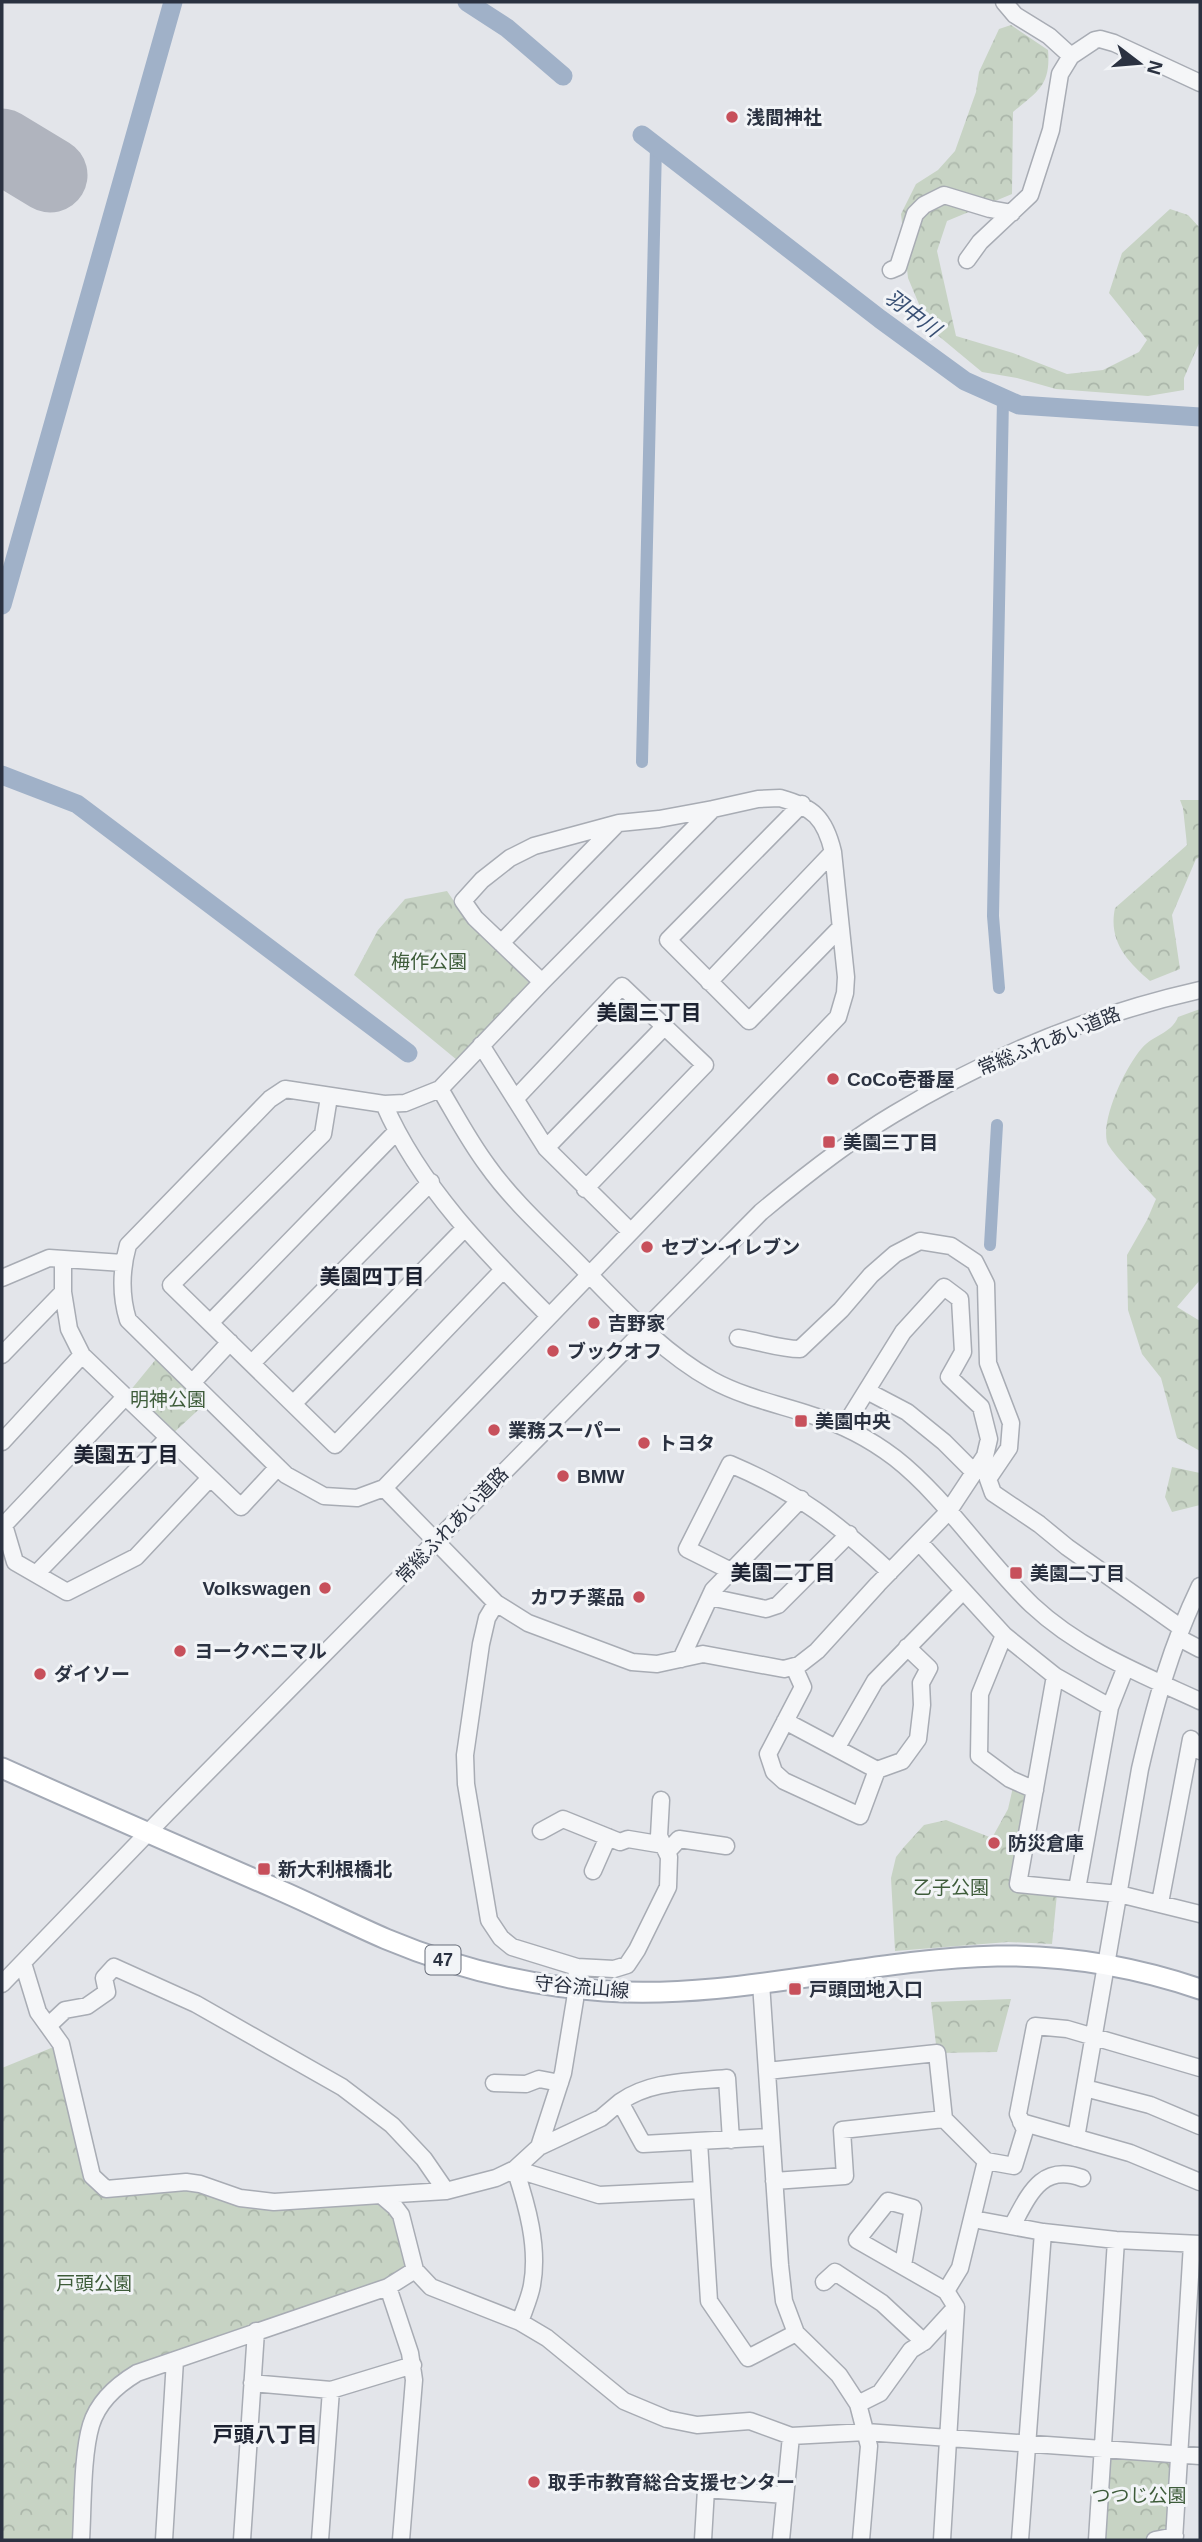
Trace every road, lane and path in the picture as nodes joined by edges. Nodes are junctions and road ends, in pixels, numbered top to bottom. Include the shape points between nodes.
1 (1004, 2) edge
2 (1071, 56) junction
3 (1200, 83) edge
4 (1012, 213) junction
5 (967, 260) dead end
6 (891, 270) dead end
7 (802, 804) junction
8 (713, 809) junction
9 (619, 823) junction
10 (833, 852) junction
11 (840, 928) junction
12 (501, 943) junction
13 (541, 982) junction
14 (709, 982) junction
15 (1200, 990) edge
16 (665, 1026) junction
17 (481, 1045) junction
18 (439, 1089) junction
19 (329, 1097) junction
20 (516, 1098) junction
21 (384, 1104) junction
22 (396, 1132) junction
23 (546, 1148) junction
24 (431, 1182) junction
25 (585, 1189) junction
26 (464, 1229) junction
27 (631, 1231) junction
28 (63, 1261) junction
29 (123, 1263) junction
30 (503, 1270) junction
31 (589, 1275) junction
32 (2, 1278) edge
33 (62, 1292) junction
34 (549, 1317) junction
35 (211, 1323) junction
36 (644, 1329) junction
37 (738, 1338) dead end
38 (230, 1342) junction
39 (2, 1355) edge
40 (82, 1355) junction
41 (252, 1363) junction
42 (192, 1383) junction
43 (867, 1391) junction
44 (125, 1397) junction
45 (293, 1404) junction
46 (844, 1427) junction
47 (168, 1437) junction
48 (2, 1442) edge
49 (278, 1467) junction
50 (974, 1472) junction
51 (211, 1478) junction
52 (383, 1488) junction
53 (801, 1499) junction
54 (948, 1512) junction
55 (849, 1534) junction
56 (435, 1542) junction
57 (919, 1542) junction
58 (731, 1571) junction
59 (890, 1573) junction
60 (36, 1574) junction
61 (1200, 1586) edge
62 (963, 1591) junction
63 (710, 1597) junction
64 (496, 1603) junction
65 (1180, 1633) junction
66 (1004, 1635) junction
67 (907, 1647) junction
68 (1200, 1649) edge
69 (681, 1659) junction
70 (794, 1667) junction
71 (1125, 1669) junction
72 (1055, 1676) junction
73 (1160, 1683) junction
74 (1200, 1701) edge
75 (1110, 1707) junction
76 (785, 1721) junction
77 (837, 1747) junction
78 (1200, 1751) edge
79 (2, 1768) edge
80 (877, 1770) junction
81 (1035, 1790) junction
82 (661, 1800) dead end
83 (541, 1830) dead end
84 (147, 1834) junction
85 (608, 1838) junction
86 (726, 1846) dead end
87 (665, 1849) junction
88 (593, 1871) dead end
89 (1077, 1889) junction
90 (1119, 1894) junction
91 (1160, 1903) junction
92 (1200, 1914) edge
93 (23, 1963) junction
94 (1107, 1965) junction
95 (577, 1968) junction
96 (761, 1983) junction
97 (2, 1984) edge
98 (577, 1989) junction
99 (1200, 1989) edge
100 (48, 2026) junction
101 (1094, 2037) junction
102 (1200, 2068) edge
103 (767, 2071) junction
104 (494, 2083) dead end
105 (560, 2083) junction
106 (1085, 2088) junction
107 (620, 2102) junction
108 (944, 2119) junction
109 (1021, 2122) junction
110 (1200, 2126) edge
111 (771, 2137) junction
112 (1076, 2138) junction
113 (731, 2140) junction
114 (699, 2142) junction
115 (539, 2147) junction
116 (986, 2161) junction
117 (515, 2169) junction
118 (1082, 2178) dead end
119 (774, 2181) junction
120 (1200, 2182) edge
121 (702, 2190) junction
122 (446, 2191) junction
123 (381, 2195) junction
124 (973, 2218) junction
125 (1012, 2226) junction
126 (1043, 2232) junction
127 (1116, 2240) junction
128 (1196, 2244) edge
129 (903, 2265) dead end
130 (415, 2270) junction
131 (824, 2283) dead end
132 (388, 2287) junction
133 (946, 2291) junction
134 (956, 2307) junction
135 (520, 2322) junction
136 (256, 2331) junction
137 (796, 2333) junction
138 (924, 2342) junction
139 (175, 2360) junction
140 (413, 2365) junction
141 (252, 2383) junction
142 (331, 2390) junction
143 (859, 2404) junction
144 (866, 2432) junction
145 (791, 2436) junction
146 (949, 2437) junction
147 (1028, 2444) junction
148 (1103, 2449) junction
149 (1180, 2454) junction
150 (1200, 2456) edge
151 (785, 2495) junction
152 (1175, 2538) edge
153 (81, 2540) edge
154 (164, 2540) edge
155 (242, 2540) edge
156 (320, 2540) edge
157 (401, 2540) edge
158 (703, 2540) edge
159 (781, 2540) edge
160 (861, 2540) edge
161 (942, 2540) edge
162 (1020, 2540) edge
163 (1097, 2540) edge
164 (1155, 2540) edge

1 - 2 street
2 - 3 street via 1100,39
2 - 4 street via 1057,84 1051,131 1038,175 1030,195
4 - 5 street
4 - 6 street via 944,195 915,214 898,267
7 - 8 street via 758,799
7 - 10 street via 829,833
7 - 14 street via 668,940
8 - 9 street
8 - 13 street
9 - 12 street
9 - 12 street via 534,846 482,880 463,901
10 - 11 street
10 - 14 street
11 - 14 street via 749,1021
11 - 27 street via 846,977 838,1017
12 - 13 street
13 - 17 street
15 - 36 street, 常総ふれあい道路 via 1039,1041 893,1114 761,1212
16 - 20 street via 622,986
16 - 23 street
16 - 25 street via 705,1065
17 - 18 street
17 - 20 street
18 - 21 street via 405,1103
18 - 31 street via 487,1165
19 - 21 street
19 - 29 street via 285,1089 270,1099 128,1245
19 - 35 street via 323,1133 171,1285
20 - 23 street
21 - 22 street
22 - 24 street
22 - 35 street
23 - 25 street
24 - 26 street
24 - 41 street
25 - 27 street
26 - 30 street
26 - 45 street
27 - 31 street
28 - 29 street
28 - 32 street via 49,1258
28 - 33 street
29 - 42 street via 128,1320
30 - 34 street
30 - 45 street via 335,1445
31 - 34 street
31 - 36 street
33 - 39 street
33 - 40 street via 69,1329
34 - 52 street
35 - 38 street
36 - 46 street via 688,1365 728,1388
36 - 56 street, 常総ふれあい道路
37 - 65 street via 800,1349 895,1254 920,1241 959,1251 975,1262 986,1284 988,1363 1011,1423 1009,1448 988,1479 993,1493
38 - 41 street
38 - 42 street
40 - 44 street
40 - 48 street
41 - 45 street
42 - 49 street
43 - 46 street
43 - 50 street via 907,1412
43 - 50 street via 903,1332 944,1287 960,1299 963,1352 949,1377 981,1407 989,1438 985,1456
44 - 47 street
44 - 60 street via 4,1525 15,1562
46 - 54 street via 895,1458
47 - 51 street
47 - 60 street
49 - 51 street via 240,1507
49 - 52 street via 324,1496 358,1498
50 - 54 street
51 - 60 street via 136,1557 67,1592
52 - 56 street
53 - 55 street
53 - 58 street
53 - 58 street via 730,1464 687,1549
54 - 57 street
54 - 71 street via 1032,1605
55 - 59 street
55 - 63 street via 778,1605 766,1609
56 - 64 street
56 - 84 street, 常総ふれあい道路
57 - 59 street
57 - 62 street
58 - 63 street
59 - 70 street via 817,1651
61 - 65 street
62 - 66 street
62 - 67 street
63 - 69 street
64 - 69 street via 548,1632 632,1662 657,1664
64 - 95 street via 481,1644 465,1755 489,1920 512,1947
65 - 68 street
65 - 73 street
66 - 72 street
66 - 81 street via 980,1694 979,1756 1010,1779
67 - 77 street via 875,1681
67 - 80 street via 929,1668 921,1683 918,1738 902,1761
69 - 70 street via 704,1654
70 - 76 street via 803,1687
71 - 73 street
71 - 75 street
72 - 75 street
72 - 81 street
73 - 74 street
73 - 90 street
75 - 89 street
76 - 77 street
76 - 80 street via 768,1754 774,1772 784,1781 860,1816
77 - 80 street
78 - 91 street via 1191,1739
79 - 84 main road, 守谷流山線 / 47
81 - 89 street via 1018,1884
82 - 87 street via 659,1836
83 - 85 street via 563,1819
84 - 93 street, 常総ふれあい道路
84 - 98 main road, 守谷流山線 / 47 via 422,1953 516,1980
85 - 87 street
85 - 88 street
86 - 87 street via 678,1839
87 - 95 street via 668,1887 627,1965
89 - 90 street
90 - 91 street
90 - 94 street
91 - 92 street
93 - 97 street, 常総ふれあい道路
93 - 100 street via 38,2012
94 - 96 main road, 守谷流山線 / 47 via 977,1957
94 - 99 main road, 守谷流山線 / 47
94 - 101 street
95 - 98 street
96 - 98 main road, 守谷流山線 / 47 via 670,1992
96 - 103 street
98 - 105 street
100 - 122 street via 65,2010 87,2006 107,1992 104,1978 114,1967 196,2004 342,2087 392,2125
100 - 123 street via 61,2044 92,2176 106,2189 186,2182 240,2198 274,2202
101 - 102 street
101 - 106 street
101 - 109 street via 1035,2026 1017,2114
103 - 108 street via 937,2053
103 - 111 street
104 - 105 street via 526,2084 539,2079
105 - 115 street
106 - 110 street via 1150,2105
106 - 112 street
107 - 113 street via 636,2091 662,2084 727,2078
107 - 114 street via 643,2144
107 - 115 street via 601,2118
108 - 116 street
108 - 119 street via 842,2130 845,2176
109 - 112 street
109 - 116 street via 1025,2130 1014,2166
111 - 113 street
111 - 119 street
112 - 120 street via 1130,2153
113 - 114 street
114 - 121 street
115 - 117 street
116 - 124 street
117 - 121 street via 599,2195
117 - 122 street
117 - 135 street via 526,2200 533,2256 533,2284
118 - 125 street via 1068,2173 1048,2176 1031,2191
119 - 137 street via 784,2301
121 - 137 street via 709,2301 748,2358
122 - 123 street
123 - 130 street via 401,2215
124 - 125 street
124 - 133 street via 960,2268
125 - 126 street
126 - 127 street
126 - 147 street
127 - 128 street
127 - 148 street
128 - 149 street
129 - 133 street
130 - 132 street
130 - 135 street via 431,2287
131 - 138 street via 835,2272 882,2303
132 - 136 street
132 - 140 street
133 - 134 street
134 - 138 street
134 - 146 street
135 - 145 street via 547,2338 624,2401 667,2419 697,2425 750,2421
136 - 139 street
136 - 141 street
137 - 143 street via 839,2375
138 - 143 street via 911,2350 880,2393
139 - 153 street via 122,2382 99,2408 87,2448
139 - 154 street
140 - 142 street
140 - 157 street
141 - 142 street
141 - 155 street
142 - 156 street
143 - 144 street
144 - 145 street
144 - 146 street
144 - 160 street via 869,2446
145 - 151 street
146 - 147 street
146 - 161 street
147 - 148 street
147 - 162 street
148 - 149 street
148 - 163 street
149 - 150 street
149 - 152 street
151 - 158 street via 706,2489
151 - 159 street
152 - 164 street

